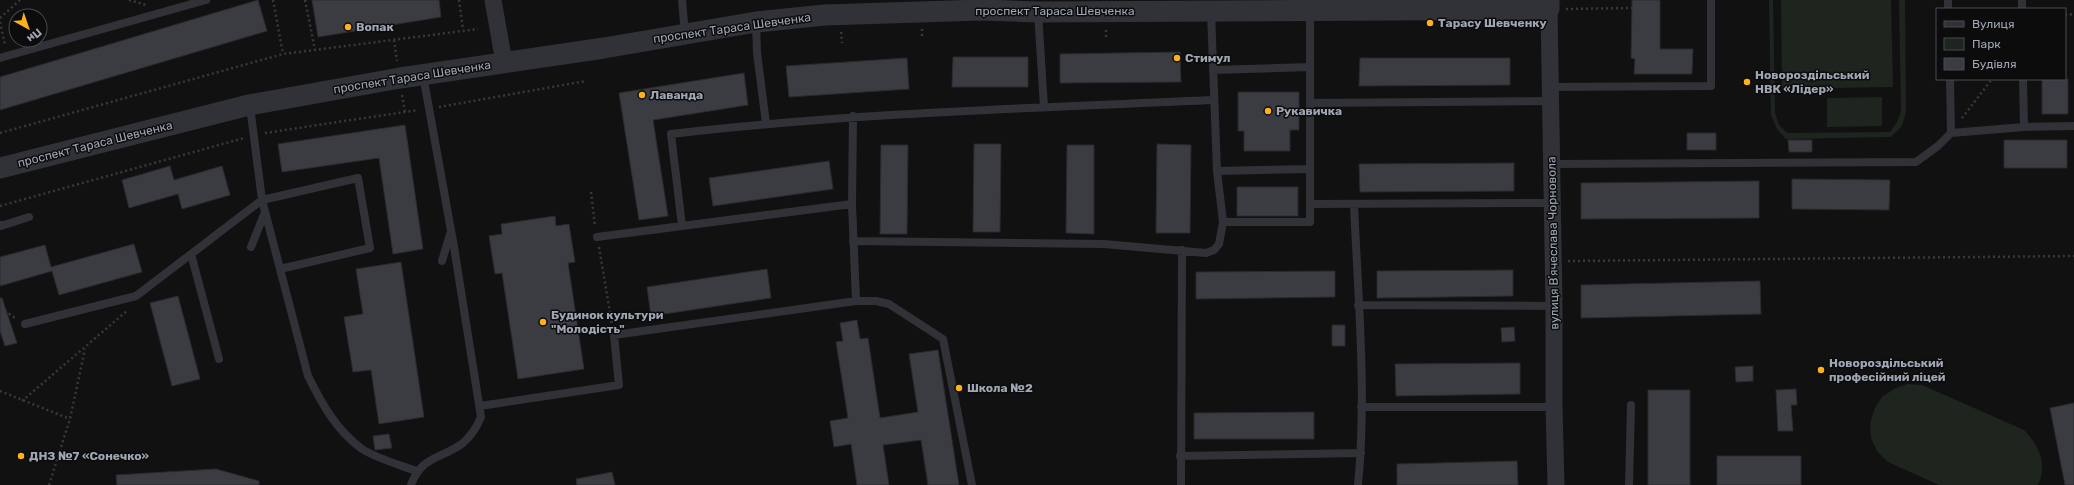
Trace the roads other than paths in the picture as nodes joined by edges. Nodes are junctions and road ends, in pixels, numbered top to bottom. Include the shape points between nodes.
1 (206, 0) edge
2 (493, 0) edge
3 (682, 0) edge
4 (1711, 0) edge
5 (982, 5) edge
6 (1552, 6) edge
7 (1310, 10) junction
8 (1211, 11) junction
9 (1038, 12) junction
10 (756, 22) junction
11 (686, 35) junction
12 (3, 57) edge
13 (504, 62) junction
14 (1310, 68) junction
15 (1213, 70) junction
16 (423, 75) junction
17 (1950, 80) edge
18 (2023, 80) edge
19 (1550, 94) junction
20 (1214, 100) junction
21 (1310, 103) junction
22 (249, 105) junction
23 (1044, 107) junction
24 (853, 116) junction
25 (766, 123) junction
26 (2074, 126) edge
27 (2024, 127) junction
28 (1951, 133) junction
29 (1552, 164) junction
30 (0, 168) edge
31 (1310, 169) junction
32 (1217, 171) junction
33 (262, 200) junction
34 (852, 204) junction
35 (1310, 204) junction
36 (1552, 204) junction
37 (1354, 205) junction
38 (265, 212) junction
39 (29, 217) dead end
40 (1223, 222) junction
41 (0, 225) edge
42 (682, 226) junction
43 (451, 230) junction
44 (597, 237) road end
45 (853, 241) junction
46 (251, 247) dead end
47 (1182, 250) junction
48 (191, 254) junction
49 (442, 261) dead end
50 (280, 269) junction
51 (856, 300) junction
52 (1358, 305) junction
53 (1554, 306) junction
54 (25, 324) road end
55 (219, 359) dead end
56 (1631, 405) dead end
57 (480, 406) junction
58 (1361, 407) junction
59 (1554, 407) junction
60 (1361, 453) junction
61 (1180, 456) junction
62 (416, 471) junction
63 (411, 485) edge
64 (972, 485) edge
65 (1181, 485) edge
66 (1358, 485) edge
67 (1556, 485) edge
68 (1629, 485) edge

1 - 12 lane
2 - 13 street
3 - 11 lane
4 - 19 lane via 1711,86
5 - 9 street, проспект Тараса Шевченка
5 - 10 street, проспект Тараса Шевченка
6 - 7 street, проспект Тараса Шевченка
6 - 19 street, вулиця Вʼячеслава Чорновола
7 - 8 street, проспект Тараса Шевченка
7 - 14 lane
8 - 9 street, проспект Тараса Шевченка
8 - 15 lane
9 - 23 lane
10 - 11 street, проспект Тараса Шевченка
10 - 25 lane via 757,53
11 - 13 street, проспект Тараса Шевченка
13 - 16 street, проспект Тараса Шевченка
14 - 15 lane
14 - 21 lane
15 - 20 lane
16 - 22 street, проспект Тараса Шевченка
16 - 43 lane
17 - 28 lane
18 - 27 lane
19 - 21 lane
19 - 29 street, вулиця Вʼячеслава Чорновола
20 - 23 lane
20 - 32 lane
21 - 31 lane
22 - 30 street, проспект Тараса Шевченка
22 - 33 lane
23 - 24 lane
24 - 25 lane
24 - 34 lane
25 - 42 lane via 671,134
26 - 27 lane
27 - 28 lane
28 - 29 lane via 1916,162
29 - 36 street, вулиця Вʼячеслава Чорновола
31 - 32 lane
31 - 35 lane
32 - 40 lane
33 - 38 lane
33 - 48 lane
33 - 50 lane via 358,178 370,248
34 - 42 lane
34 - 45 lane
35 - 37 lane
35 - 40 lane via 1310,222
36 - 37 lane
36 - 53 street, вулиця Вʼячеслава Чорновола
37 - 52 lane
38 - 46 lane
38 - 50 lane
39 - 41 lane
40 - 47 lane via 1219,244 1214,250 1206,253
42 - 44 lane
43 - 49 lane
43 - 57 lane
45 - 47 lane via 1104,244
45 - 51 lane
47 - 61 lane
48 - 54 lane via 136,296
48 - 55 lane
50 - 62 lane via 308,376 337,427 363,449
51 - 57 lane via 614,335 619,385
51 - 64 lane via 876,300 889,304 943,338
52 - 53 lane
52 - 58 lane
53 - 59 street, вулиця Вʼячеслава Чорновола
56 - 68 lane
57 - 62 lane via 481,418 476,428 462,443
58 - 59 lane
58 - 60 lane
59 - 67 street, вулиця Вʼячеслава Чорновола
60 - 61 lane
60 - 66 lane
61 - 65 lane
62 - 63 lane

